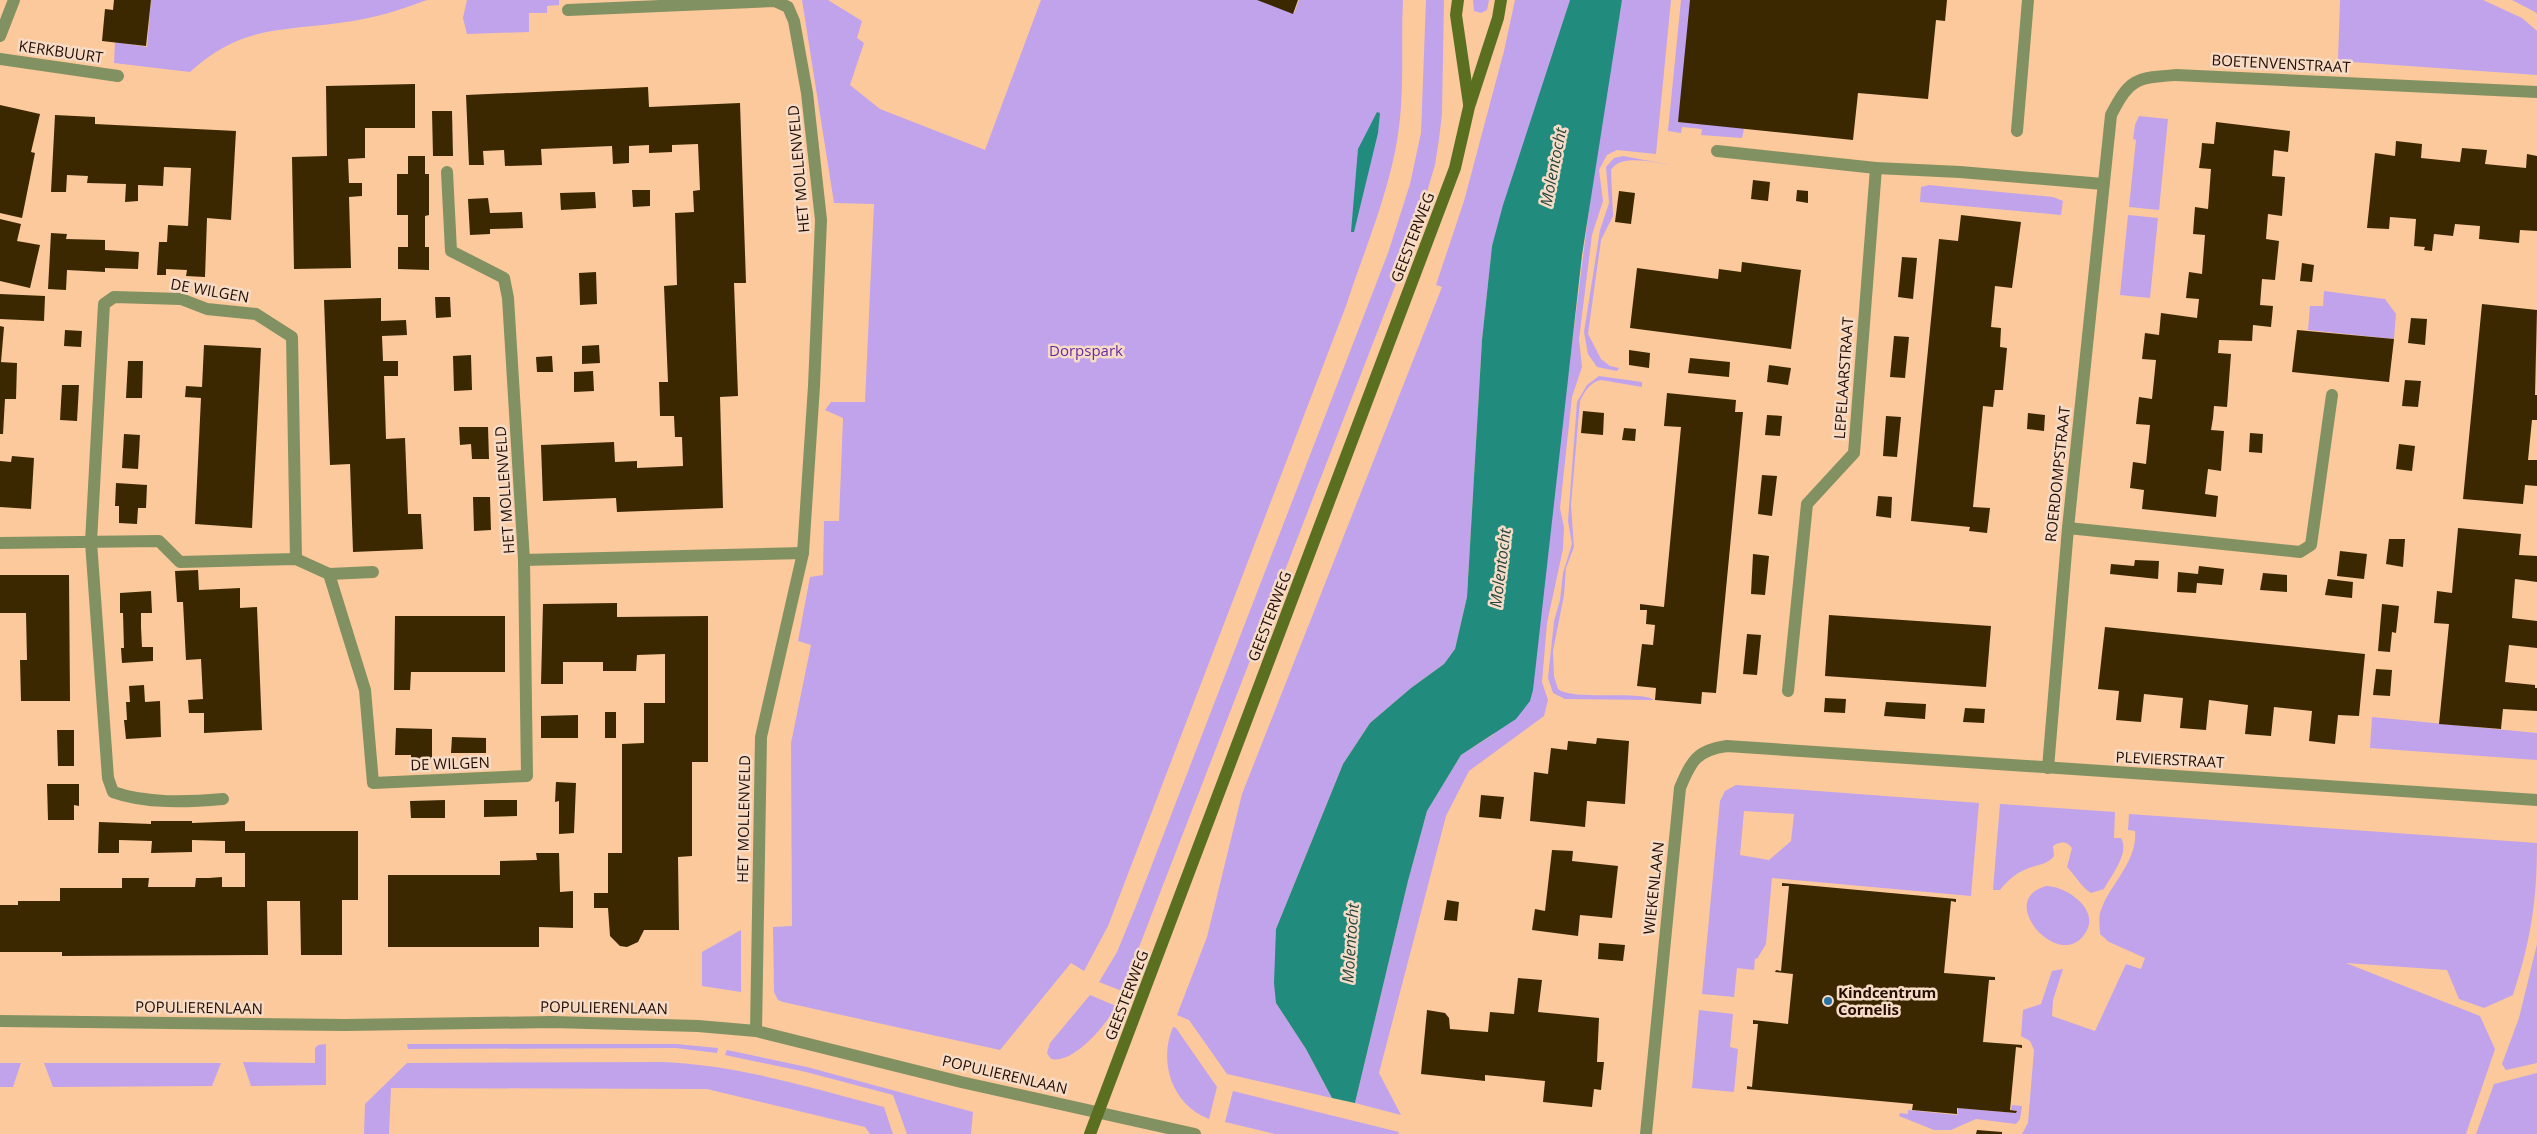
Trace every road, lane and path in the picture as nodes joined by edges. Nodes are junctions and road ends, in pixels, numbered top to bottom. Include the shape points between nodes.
1 (14, 0) edge
2 (1458, 0) edge
3 (1501, 0) edge
4 (2028, 0) edge
5 (568, 10) dead end
6 (0, 36) edge
7 (0, 59) edge
8 (118, 76) dead end
9 (2537, 92) edge
10 (1469, 107) junction
11 (2017, 131) dead end
12 (1717, 150) dead end
13 (1876, 168) junction
14 (447, 172) dead end
15 (2104, 184) junction
16 (2332, 395) dead end
17 (2068, 528) junction
18 (91, 542) junction
19 (0, 543) edge
20 (803, 552) junction
21 (296, 560) junction
22 (524, 560) junction
23 (373, 572) dead end
24 (329, 574) junction
25 (1788, 691) dead end
26 (1802, 751) joint
27 (2048, 768) junction
28 (223, 799) dead end
29 (2537, 800) edge
30 (0, 1021) edge
31 (756, 1031) junction
32 (1099, 1112) junction
33 (1090, 1134) edge
34 (1195, 1134) edge
35 (1646, 1134) edge

1 - 6 street, KERKBUURT
2 - 10 main road, GEESTERWEG via 1456,15
3 - 10 main road, GEESTERWEG
4 - 11 street
5 - 20 street, HET MOLLENVELD via 775,1 788,6 794,21 813,139 821,220
7 - 8 street, KERKBUURT
9 - 15 street, BOETENVENSTRAAT via 2176,75 2148,77 2133,82 2111,115
10 - 32 main road, GEESTERWEG via 1455,168
12 - 13 street
13 - 15 street
13 - 25 street, LEPELAARSTRAAT via 1854,453 1807,504
14 - 22 street, HET MOLLENVELD via 451,250 504,278 508,298
15 - 17 street, ROERDOMPSTRAAT
16 - 17 street via 2311,545 2300,552
17 - 27 street, ROERDOMPSTRAAT
18 - 19 street
18 - 21 street via 159,541 180,562
18 - 21 street, DE WILGEN via 104,304 114,297 181,299 206,309 256,314 292,337
18 - 28 street, DE WILGEN via 108,778 113,792 127,797 189,802
20 - 22 street, HET MOLLENVELD
20 - 31 street, HET MOLLENVELD via 761,738
21 - 24 street
22 - 24 street, DE WILGEN via 527,776 373,783 365,690
23 - 24 street
26 - 27 street, PLEVIERSTRAAT
26 - 35 street, WIEKENLAAN via 1727,746 1710,748 1698,755 1687,770 1680,788
27 - 29 street, PLEVIERSTRAAT
30 - 31 street, POPULIERENLAAN via 345,1025 552,1022
31 - 32 street, POPULIERENLAAN via 978,1086
32 - 33 main road, GEESTERWEG
32 - 34 street, POPULIERENLAAN

